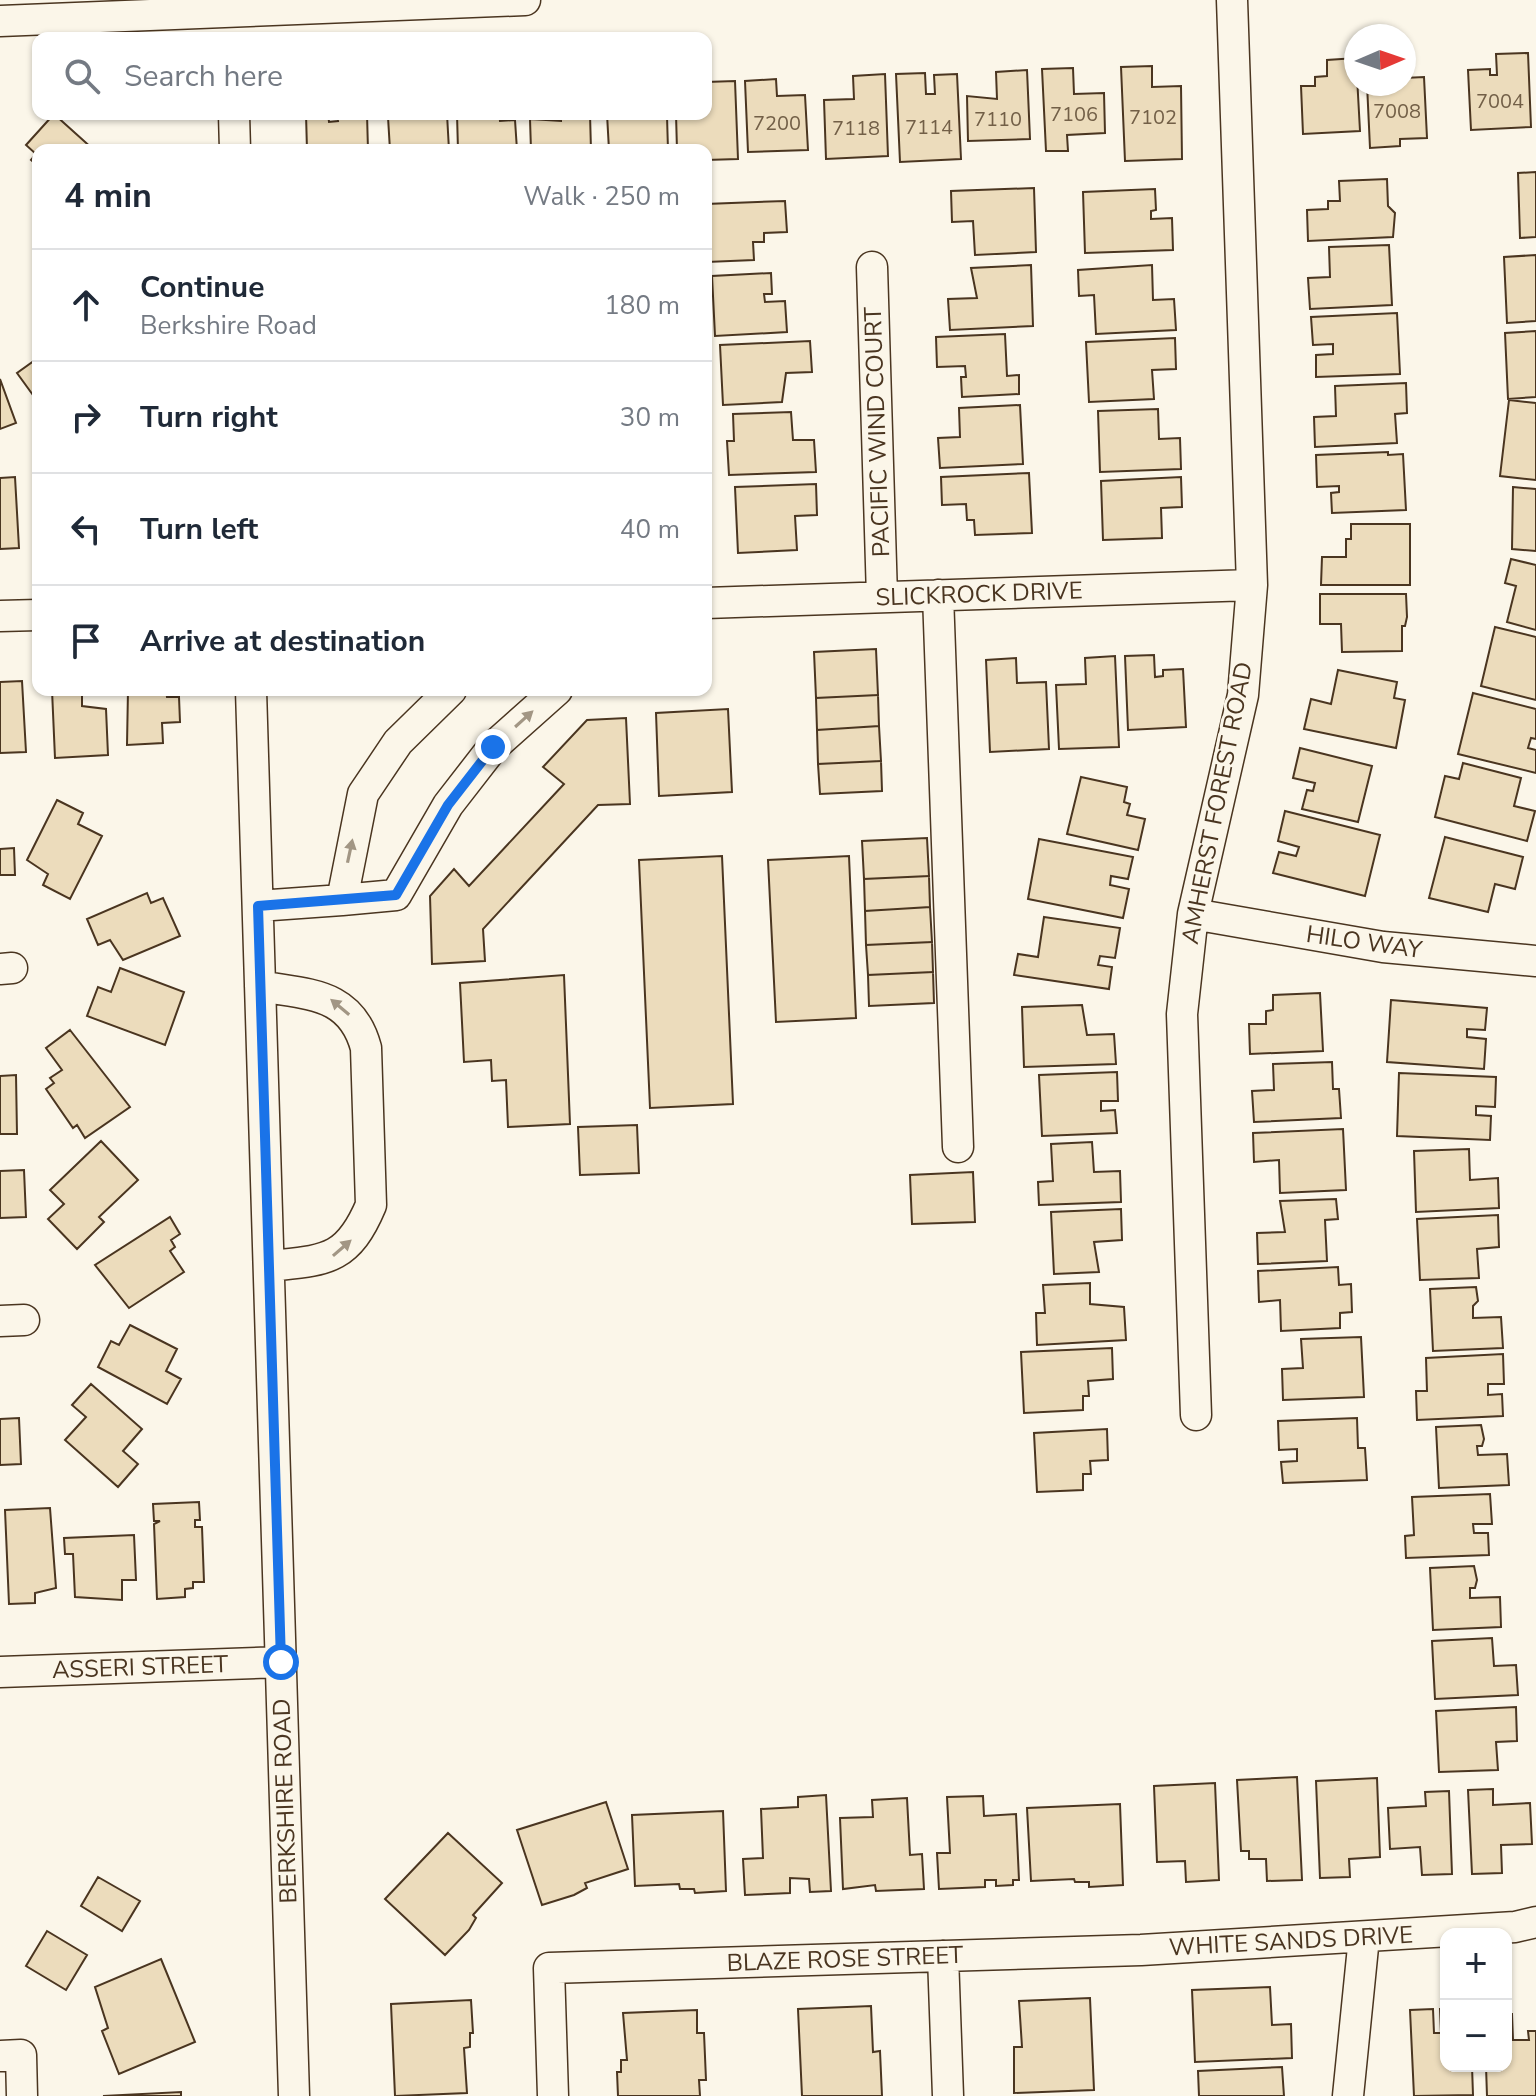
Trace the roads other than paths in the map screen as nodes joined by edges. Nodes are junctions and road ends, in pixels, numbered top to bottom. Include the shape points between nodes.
1 (525, 0) edge
2 (1232, 0) edge
3 (231, 17) edge
4 (0, 21) edge
5 (234, 120) edge
6 (235, 144) edge
7 (872, 267) dead end
8 (1252, 585) junction
9 (938, 595) junction
10 (882, 597) junction
11 (712, 603) edge
12 (32, 615) edge
13 (0, 616) edge
14 (251, 696) edge
15 (445, 696) edge
16 (550, 696) edge
17 (342, 900) junction
18 (258, 906) junction
19 (1193, 914) junction
20 (1536, 961) edge
21 (260, 986) junction
22 (958, 1147) dead end
23 (269, 1266) junction
24 (1196, 1415) dead end
25 (281, 1662) junction
26 (0, 1672) edge
27 (1536, 1922) edge
28 (1364, 1937) junction
29 (1141, 1950) joint
30 (943, 1956) junction
31 (10, 2056) edge
32 (22, 2096) edge
33 (294, 2096) edge
34 (553, 2096) edge
35 (948, 2096) edge
36 (1348, 2096) edge

1 - 3 street
2 - 8 street, AMHERST FOREST ROAD
3 - 4 street
5 - 6 street
7 - 10 street, PACIFIC WIND COURT
8 - 9 street, SLICKROCK DRIVE
8 - 19 street, AMHERST FOREST ROAD via 1243,695
9 - 10 street, SLICKROCK DRIVE
9 - 22 street
10 - 11 street, SLICKROCK DRIVE
12 - 13 street
14 - 18 street, BERKSHIRE ROAD
17 -> 15 street via 363,794 398,742
17 -> 16 street via 396,895 448,805 493,747
17 - 18 street
18 - 21 street, BERKSHIRE ROAD
19 - 20 street, HILO WAY via 1383,947
19 - 24 street, AMHERST FOREST ROAD via 1182,1014
21 - 23 street, BERKSHIRE ROAD
23 -> 21 street via 325,1260 339,1254 362,1227 371,1205 367,1063 358,1025 333,999
23 - 25 street, BERKSHIRE ROAD
25 - 26 street, ASSERI STREET
25 - 33 street, BERKSHIRE ROAD
27 - 28 street, WHITE SANDS DRIVE
28 - 29 street, WHITE SANDS DRIVE
28 - 36 street
29 - 30 street, BLAZE ROSE STREET
30 - 34 street, BLAZE ROSE STREET via 549,1968
30 - 35 street
31 - 32 street

